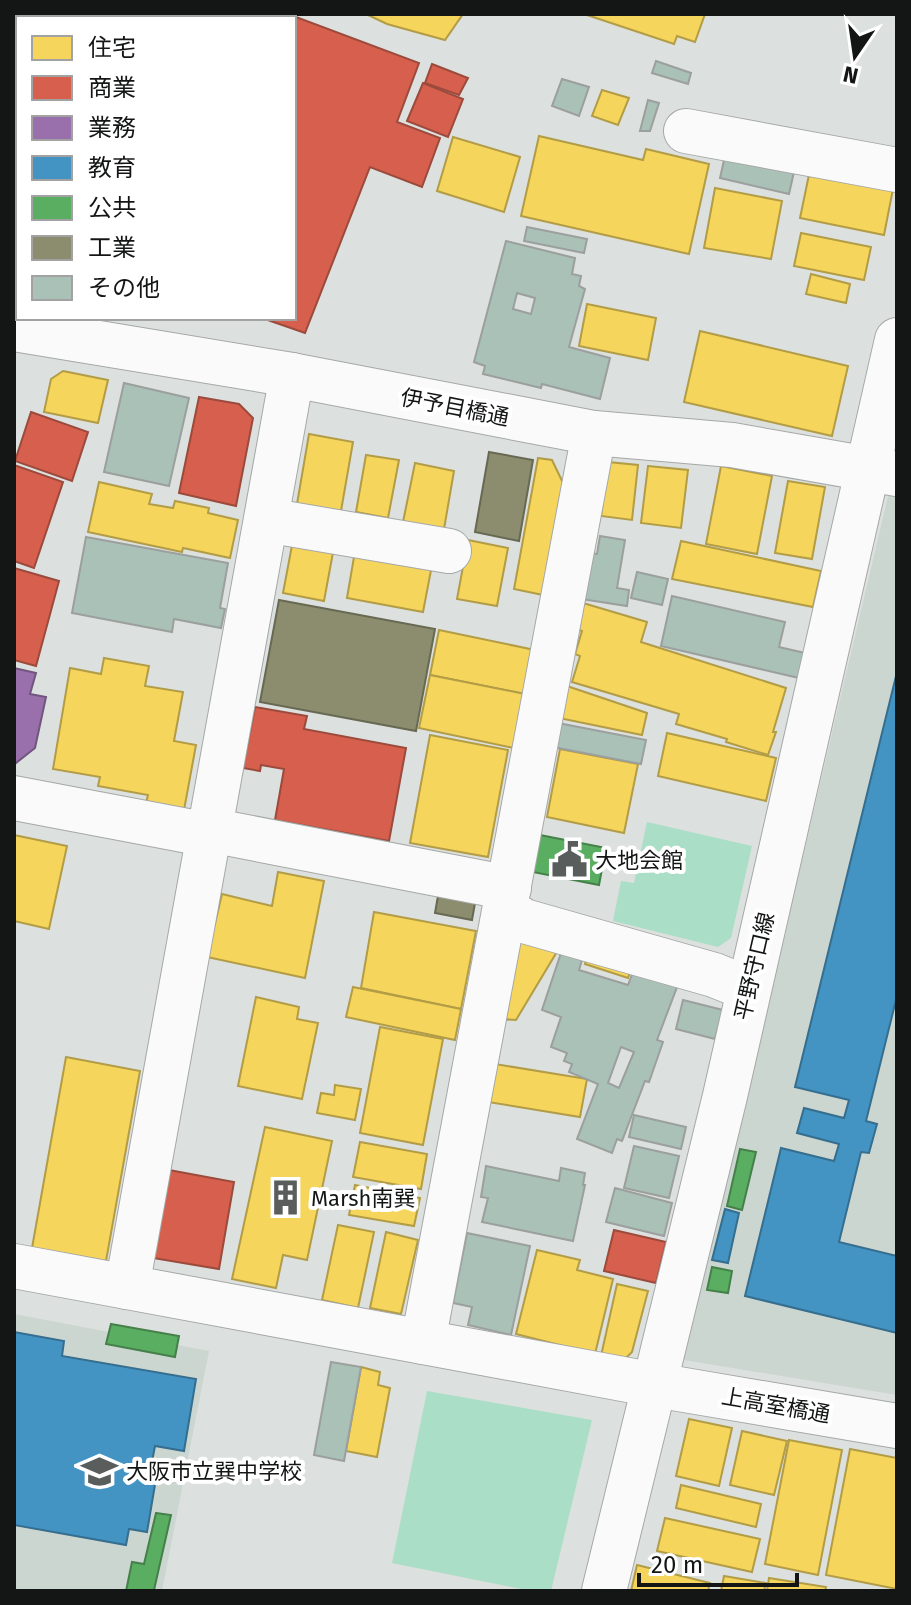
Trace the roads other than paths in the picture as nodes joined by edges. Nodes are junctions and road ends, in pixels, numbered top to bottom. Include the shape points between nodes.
1 (686, 131) dead end
2 (897, 170) edge
3 (14, 329) edge
4 (897, 340) edge
5 (292, 375) junction
6 (594, 433) junction
7 (883, 471) edge
8 (266, 520) junction
9 (449, 551) dead end
10 (14, 798) edge
11 (209, 832) junction
12 (507, 898) junction
13 (749, 989) junction
14 (14, 1266) edge
15 (127, 1287) junction
16 (423, 1342) junction
17 (655, 1385) junction
18 (897, 1426) edge
19 (604, 1591) edge

1 - 2 main road
3 - 5 main road, 伊予目橋通
4 - 7 main road, 平野守口線
5 - 6 main road, 伊予目橋通
5 - 8 main road
6 - 7 main road, 伊予目橋通 via 732,445
6 - 12 main road
7 - 13 main road, 平野守口線
8 - 9 main road
8 - 11 main road
10 - 11 main road
11 - 12 main road
11 - 15 main road
12 - 13 main road via 524,921
12 - 16 main road
13 - 17 main road, 平野守口線
14 - 15 main road, 上高室橋通
15 - 16 main road, 上高室橋通
16 - 17 main road, 上高室橋通
17 - 18 main road, 上高室橋通
17 - 19 main road, 平野守口線

